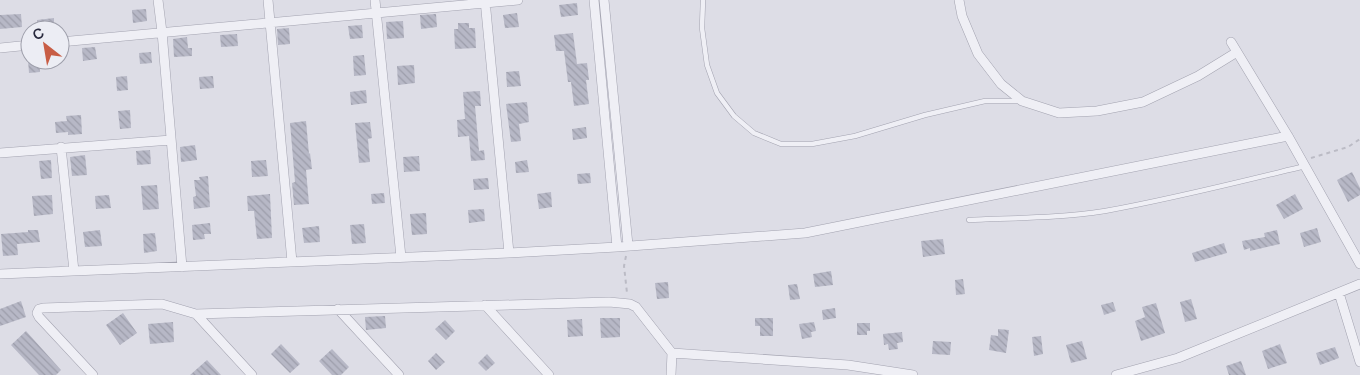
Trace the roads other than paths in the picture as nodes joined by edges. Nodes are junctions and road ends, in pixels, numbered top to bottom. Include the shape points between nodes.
1 (158, 0) edge
2 (268, 0) edge
3 (375, 0) edge
4 (518, 0) edge
5 (594, 0) edge
6 (604, 0) edge
7 (703, 0) edge
8 (959, 0) edge
9 (485, 2) edge
10 (376, 14) junction
11 (270, 23) junction
12 (162, 32) junction
13 (70, 41) edge
14 (1231, 42) dead end
15 (20, 46) edge
16 (0, 48) edge
17 (1238, 52) junction
18 (1022, 101) junction
19 (1288, 136) junction
20 (171, 140) junction
21 (61, 147) junction
22 (0, 153) edge
23 (1303, 163) junction
24 (969, 220) dead end
25 (628, 245) junction
26 (616, 247) junction
27 (509, 253) junction
28 (401, 257) junction
29 (292, 262) junction
30 (1360, 264) edge
31 (182, 267) junction
32 (74, 270) junction
33 (0, 274) edge
34 (1360, 284) edge
35 (1338, 293) junction
36 (485, 305) junction
37 (338, 309) junction
38 (196, 314) junction
39 (672, 353) junction
40 (1360, 362) edge
41 (93, 375) edge
42 (252, 375) edge
43 (399, 375) edge
44 (549, 375) edge
45 (671, 375) edge
46 (913, 375) edge
47 (1116, 375) edge

1 - 12 street
2 - 11 street
3 - 10 street
4 - 9 street
5 - 26 street
6 - 25 street
7 - 18 lane via 702,28 707,65 717,93 734,116 754,133 781,144 812,144 855,136 986,101
8 - 18 street via 978,54 1001,84
9 - 10 street
9 - 27 street
10 - 11 street
10 - 28 street
11 - 12 street
11 - 29 street
12 - 13 street
12 - 20 street
14 - 17 street
15 - 16 street
17 - 18 street via 1198,76 1143,102 1097,111 1059,113
17 - 19 street
19 - 23 street
19 - 25 street via 805,233
20 - 21 street
20 - 31 street
21 - 22 street
21 - 32 street
23 - 24 lane via 1191,193 1105,210 1066,216
23 - 30 street
25 - 26 street
26 - 27 street
27 - 28 street
28 - 29 street
29 - 31 street
31 - 32 street
32 - 33 street
34 - 35 street
35 - 40 street
35 - 47 street via 1178,358
36 - 37 street
36 - 39 street via 630,304
36 - 44 street
37 - 38 street
37 - 43 street
38 - 41 street via 162,304 39,309 39,317
38 - 42 street
39 - 45 street
39 - 46 street via 848,365

